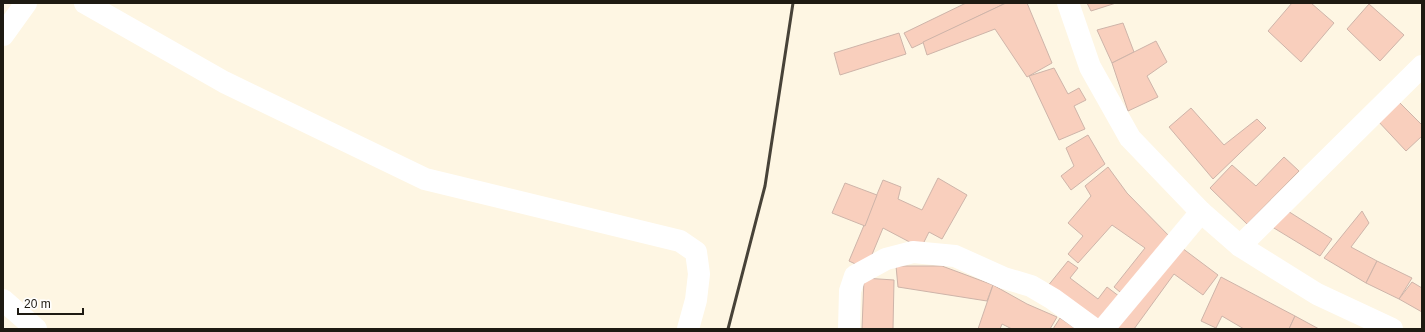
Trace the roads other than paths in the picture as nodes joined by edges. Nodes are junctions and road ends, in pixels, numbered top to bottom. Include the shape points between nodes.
1 (26, 3) edge
2 (85, 3) edge
3 (1068, 3) edge
4 (3, 35) edge
5 (1422, 66) edge
6 (1202, 212) junction
7 (1240, 246) junction
8 (3, 300) edge
9 (36, 329) edge
10 (688, 329) edge
11 (849, 329) edge
12 (1094, 329) edge
13 (1102, 329) edge
14 (1392, 329) edge

1 - 4 street
2 - 10 street via 224,82 425,179 680,241 696,252 699,274 696,300
3 - 6 street via 1090,67 1130,138
5 - 7 street
6 - 7 street
6 - 13 street
7 - 14 street via 1317,294
8 - 9 street
11 - 12 street via 850,291 855,276 886,259 913,252 956,256 1004,278 1031,286

